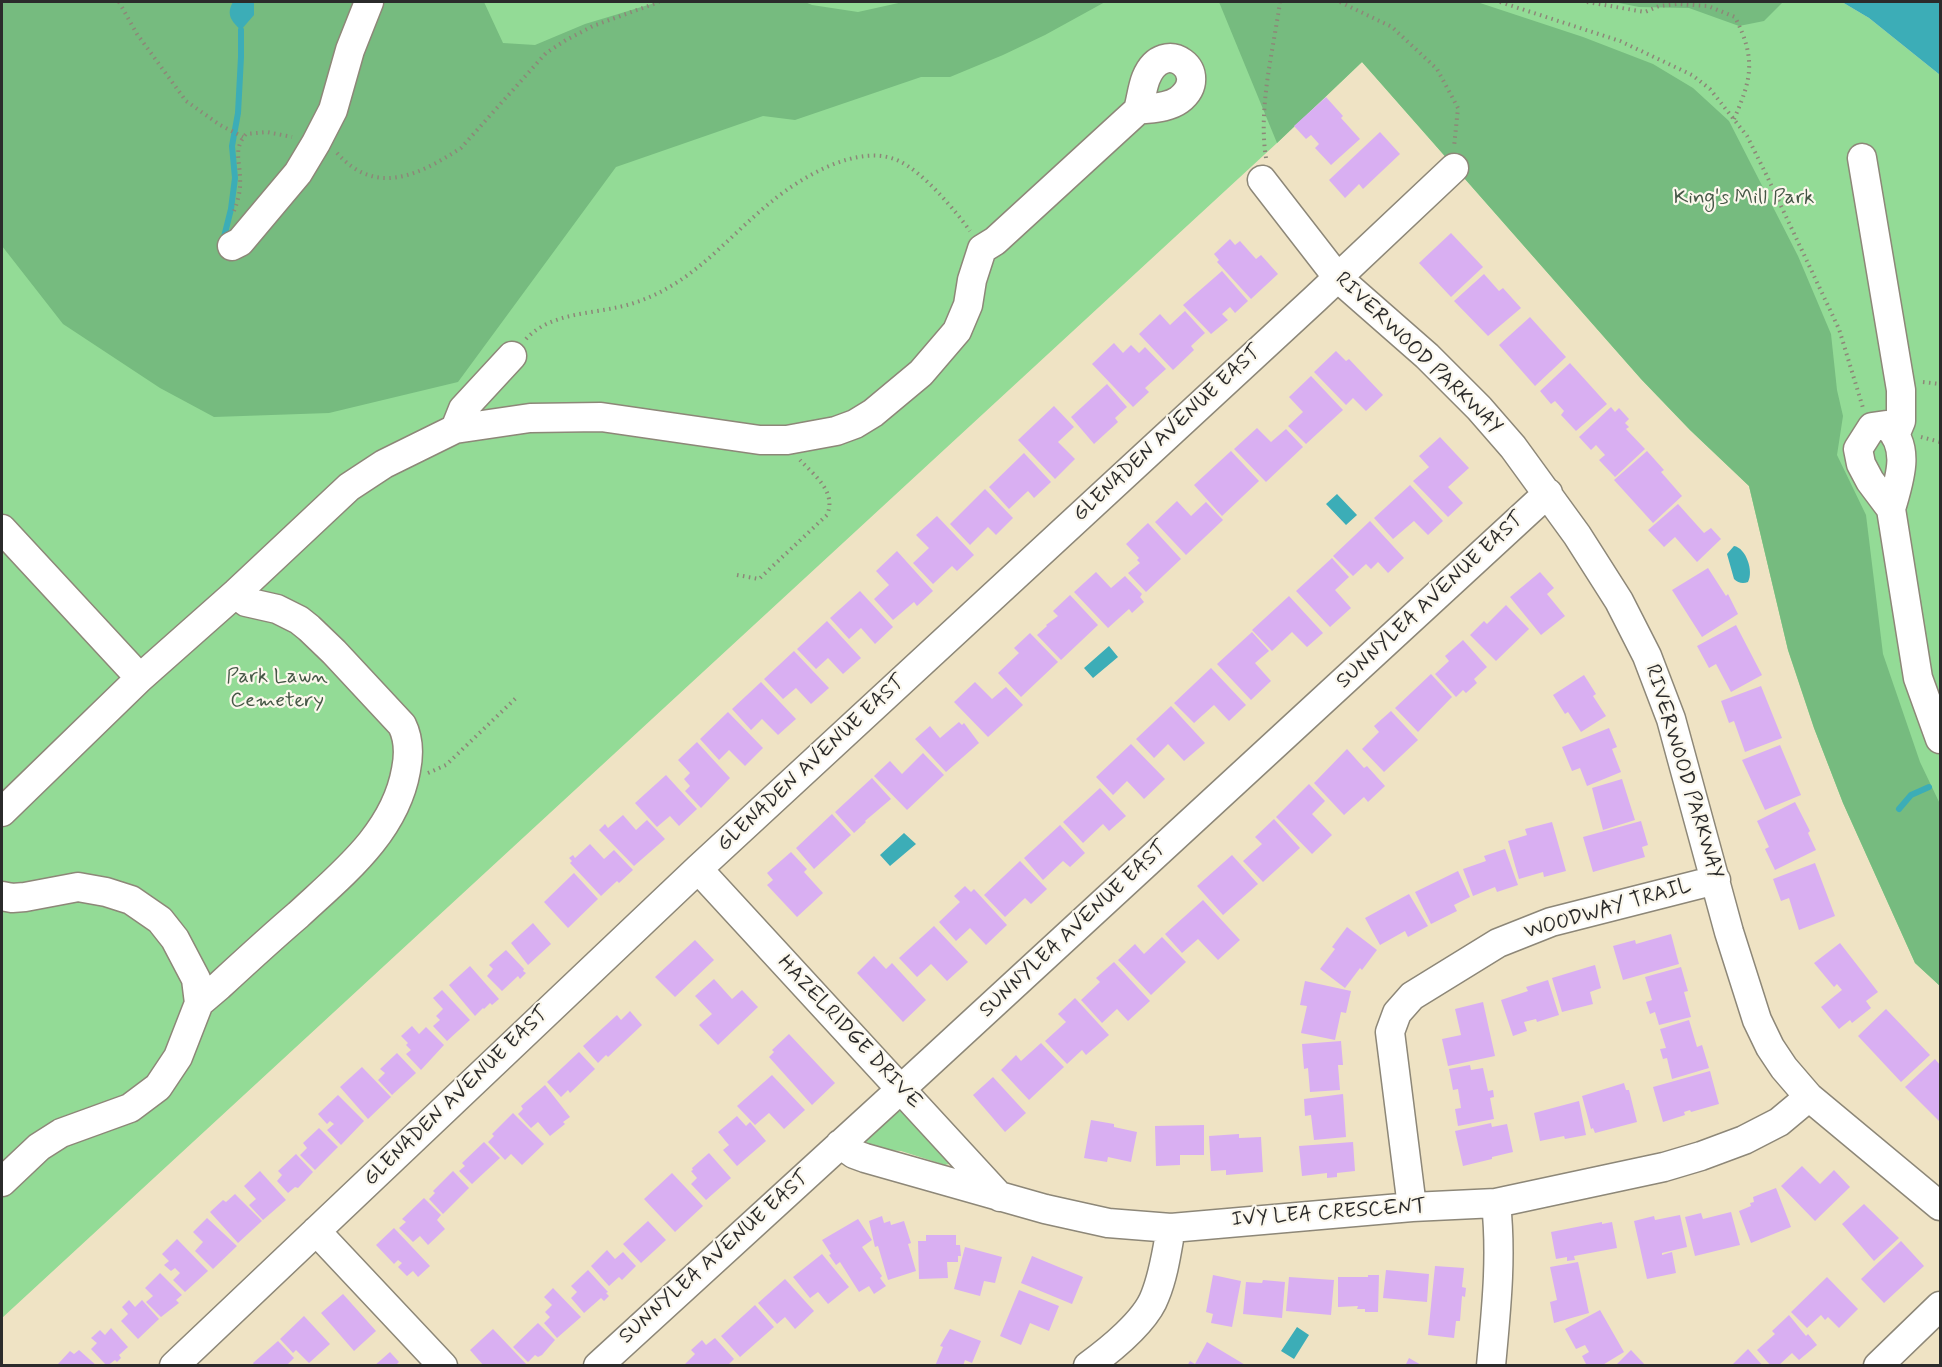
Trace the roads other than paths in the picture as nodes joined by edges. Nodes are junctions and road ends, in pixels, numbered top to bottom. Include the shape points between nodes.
1 (369, 2) edge
2 (1138, 110) dead end
3 (1862, 158) dead end
4 (1454, 168) road end
5 (1262, 180) road end
6 (232, 246) dead end
7 (1338, 278) junction
8 (512, 356) road end
9 (455, 429) junction
10 (1884, 430) junction
11 (1548, 494) junction
12 (1891, 508) junction
13 (2, 529) edge
14 (236, 593) junction
15 (140, 678) junction
16 (1941, 739) edge
17 (2, 812) edge
18 (698, 869) junction
19 (1716, 880) junction
20 (2, 896) edge
21 (198, 1003) junction
22 (901, 1089) junction
23 (1809, 1097) junction
24 (840, 1144) junction
25 (2, 1182) edge
26 (1000, 1197) junction
27 (1496, 1203) junction
28 (1941, 1206) edge
29 (1412, 1207) junction
30 (1171, 1228) junction
31 (316, 1232) junction
32 (1941, 1306) edge
33 (174, 1365) edge
34 (443, 1365) edge
35 (598, 1365) edge
36 (1088, 1365) edge
37 (1491, 1365) edge
38 (1878, 1365) edge

1 - 6 street via 333,110 316,143 298,172 240,242
2 - 9 street via 982,249 957,331 921,373 855,424 787,440 760,440 601,417 530,418
3 - 10 street via 1901,390 1901,421
4 - 7 street, GLENADEN AVENUE EAST
5 - 7 street, RIVERWOOD PARKWAY
7 - 11 street, RIVERWOOD PARKWAY via 1479,408
7 - 18 street, GLENADEN AVENUE EAST
8 - 9 street via 463,409
9 - 14 street via 384,464 349,487
10 - 12 street via 1901,450 1901,474
10 - 12 street via 1858,449 1870,481
11 - 19 street, RIVERWOOD PARKWAY via 1619,601 1647,656 1671,719
11 - 22 street, SUNNYLEA AVENUE EAST
12 - 16 street via 1918,678
13 - 15 street
14 - 15 street
14 - 21 street via 246,602 277,609 300,620 402,725 408,746 405,777 392,813 357,860
15 - 17 street
18 - 22 street, HAZELRIDGE DRIVE
18 - 31 street, GLENADEN AVENUE EAST
19 - 23 street, RIVERWOOD PARKWAY via 1757,1020 1775,1054
19 - 29 street, WOODWAY TRAIL via 1521,933 1412,996 1397,1013 1390,1032
20 - 21 street via 25,897 78,888 131,900 160,921 175,939 196,979
21 - 25 street via 178,1057 158,1087 130,1108 61,1133 39,1146
22 - 24 street, SUNNYLEA AVENUE EAST
22 - 26 street, HAZELRIDGE DRIVE
23 - 27 street, IVY LEA CRESCENT via 1779,1122 1701,1156
23 - 28 street, RIVERWOOD PARKWAY
24 - 26 street, IVY LEA CRESCENT via 854,1154
24 - 35 street, SUNNYLEA AVENUE EAST
26 - 30 street, IVY LEA CRESCENT via 1108,1223
27 - 29 street, IVY LEA CRESCENT
27 - 37 street via 1499,1274
29 - 30 street, IVY LEA CRESCENT
30 - 36 street via 1163,1272 1151,1305 1133,1327
31 - 33 street, GLENADEN AVENUE EAST
31 - 34 street
32 - 38 street

